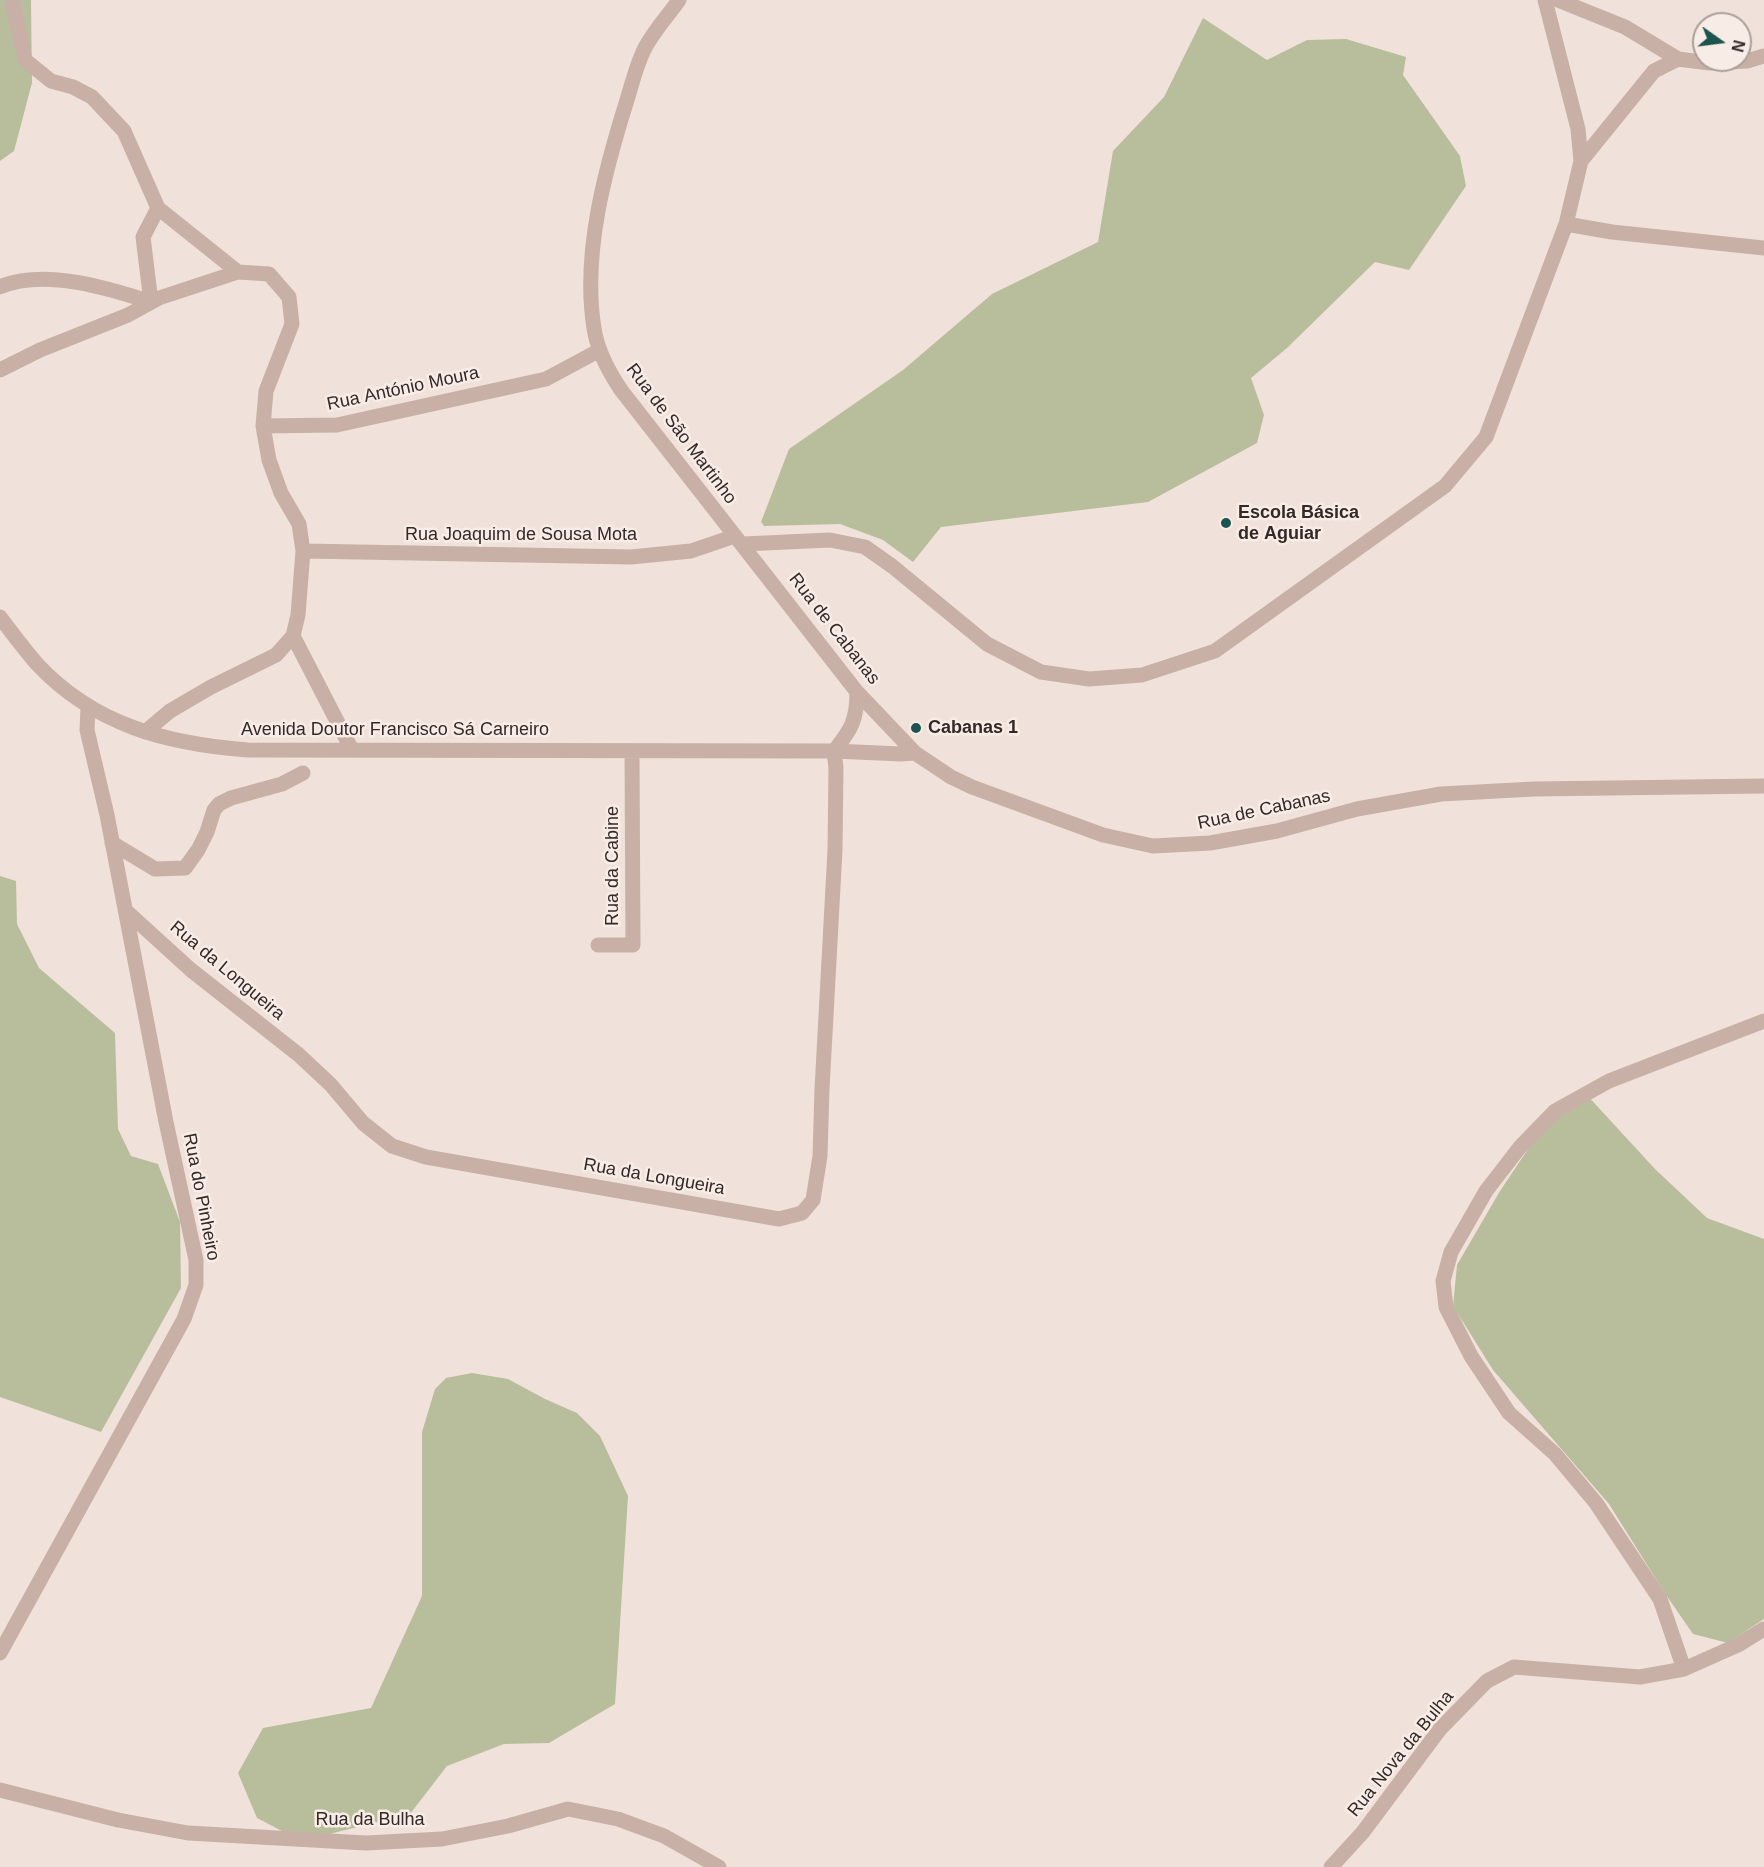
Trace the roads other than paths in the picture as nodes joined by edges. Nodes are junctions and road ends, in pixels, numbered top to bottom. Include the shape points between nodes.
1 (12, 0) edge
2 (679, 0) edge
3 (1545, 0) edge
4 (1558, 0) edge
5 (1764, 56) edge
6 (1678, 59) junction
7 (1581, 161) junction
8 (158, 208) junction
9 (1566, 224) junction
10 (1764, 248) edge
11 (238, 272) junction
12 (0, 287) edge
13 (151, 302) junction
14 (600, 350) junction
15 (0, 370) edge
16 (263, 426) junction
17 (739, 540) junction
18 (303, 551) junction
19 (0, 617) edge
20 (292, 636) junction
21 (857, 692) junction
22 (88, 707) junction
23 (145, 732) junction
24 (352, 750) junction
25 (632, 751) junction
26 (834, 751) junction
27 (915, 753) junction
28 (303, 774) dead end
29 (1764, 786) edge
30 (112, 843) junction
31 (125, 910) junction
32 (598, 945) dead end
33 (1764, 1021) edge
34 (1764, 1629) edge
35 (0, 1653) edge
36 (1684, 1669) junction
37 (4, 1792) edge
38 (719, 1867) edge
39 (1331, 1867) edge

1 - 8 street via 25,60 51,81 92,97 124,131
2 - 14 street, Rua de São Martinho via 643,51 616,134 597,218 591,267 594,329
3 - 7 street via 1578,129
4 - 6 street via 1625,27
5 - 6 street via 1709,63
6 - 7 street via 1654,71
7 - 9 street, Rua Joaquim de Sousa Mota
8 - 11 street
8 - 13 street via 143,237
9 - 10 street
9 - 17 street, Rua Joaquim de Sousa Mota via 1486,437 1445,486 1215,651 1142,675 1089,678 1041,672 987,644 865,547 830,540
11 - 13 street
11 - 16 street via 269,274 290,297 292,324 266,391
12 - 13 street via 37,278 111,288
13 - 15 street
14 - 16 street, Rua António Moura via 546,379 337,425
14 - 17 street, Rua de São Martinho via 621,390
16 - 18 street via 269,460 281,493 299,524
17 - 18 street, Rua Joaquim de Sousa Mota via 692,551 631,557
17 - 21 street, Rua de Cabanas
18 - 20 street via 298,615
19 - 22 street, Avenida Doutor Francisco Sá Carneiro via 37,664
20 - 23 street via 276,655 170,711
20 - 24 street
21 - 26 street via 852,729
21 - 27 street, Rua de Cabanas
22 - 23 street, Avenida Doutor Francisco Sá Carneiro
22 - 30 street, Rua do Pinheiro via 87,730
23 - 24 street, Avenida Doutor Francisco Sá Carneiro via 219,748
24 - 25 street, Avenida Doutor Francisco Sá Carneiro
25 - 26 street, Avenida Doutor Francisco Sá Carneiro
25 - 32 street, Rua da Cabine via 633,945
26 - 27 street, Avenida Doutor Francisco Sá Carneiro
26 - 31 street, Rua da Longueira via 835,850 820,1156 813,1200 802,1213 779,1219 426,1157 392,1146 363,1124 331,1085 299,1055 191,970
27 - 29 street, Rua de Cabanas via 951,777 1026,808 1103,835 1153,846 1210,843 1277,831 1358,809 1441,794
28 - 30 street via 219,804 198,850 185,868 155,869
30 - 31 street, Rua do Pinheiro
31 - 35 street, Rua do Pinheiro via 196,1260 196,1285 184,1319
33 - 36 street via 1609,1081 1555,1111 1486,1191 1451,1252 1443,1281 1446,1307 1509,1413 1555,1454 1596,1503 1660,1599
34 - 36 street, Rua Nova da Bulha
36 - 39 street, Rua Nova da Bulha via 1640,1677 1514,1667 1486,1681 1440,1729 1363,1832
37 - 38 street, Rua da Bulha via 188,1833 366,1843 442,1839 568,1809 618,1819 664,1836

